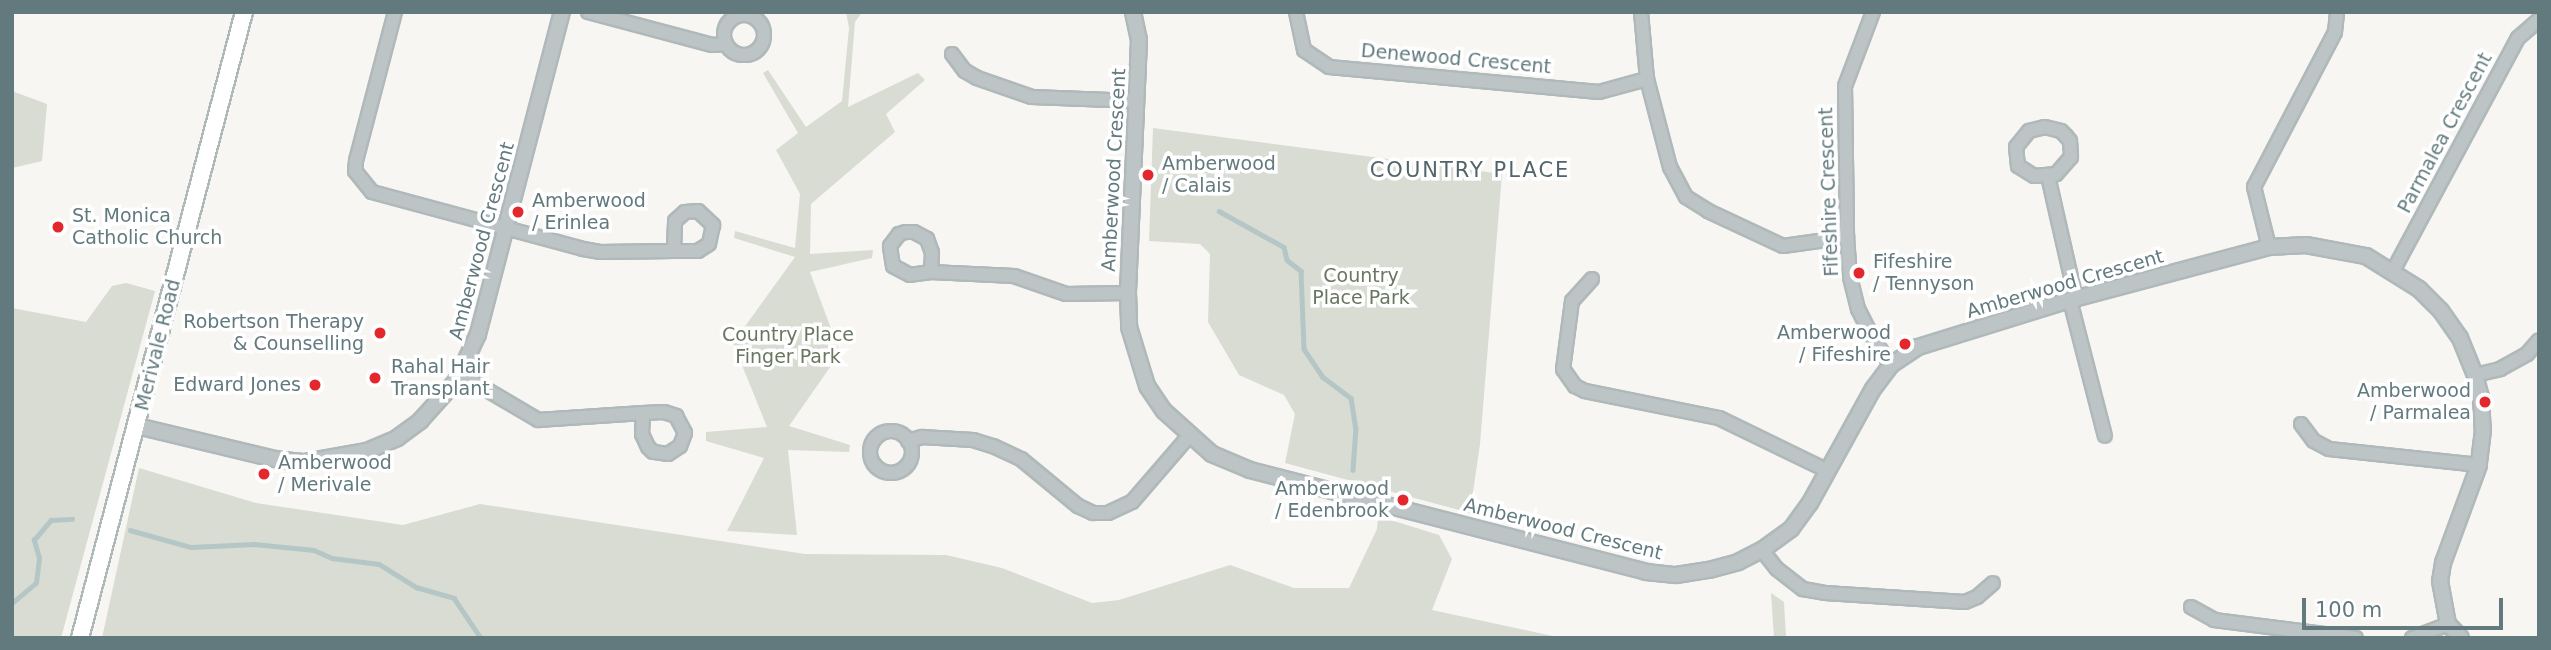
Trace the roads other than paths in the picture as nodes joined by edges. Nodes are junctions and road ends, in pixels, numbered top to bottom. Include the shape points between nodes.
1 (244, 12) edge
2 (395, 12) edge
3 (562, 12) edge
4 (588, 12) edge
5 (1133, 12) edge
6 (1296, 12) edge
7 (1641, 12) edge
8 (1872, 12) edge
9 (2337, 12) edge
10 (2539, 20) edge
11 (726, 44) dead end
12 (952, 54) dead end
13 (1647, 79) junction
14 (1136, 101) junction
15 (2048, 176) junction
16 (507, 228) junction
17 (1847, 237) junction
18 (2269, 247) junction
19 (674, 251) dead end
20 (2393, 271) junction
21 (931, 272) dead end
22 (1592, 279) dead end
23 (1128, 293) junction
24 (2073, 300) junction
25 (2539, 340) edge
26 (1891, 365) junction
27 (460, 374) junction
28 (2475, 375) junction
29 (643, 413) dead end
30 (2301, 424) dead end
31 (137, 426) junction
32 (1189, 436) junction
33 (2105, 436) dead end
34 (908, 441) dead end
35 (2479, 465) junction
36 (1828, 471) junction
37 (1762, 550) junction
38 (1993, 583) dead end
39 (2191, 607) dead end
40 (2448, 624) junction
41 (80, 638) edge
42 (2356, 638) edge
43 (2412, 638) edge
44 (2461, 638) edge

1 - 31 main road, Merivale Road
2 - 16 street via 355,171 372,192
3 - 16 street, Amberwood Crescent
4 - 11 street via 712,45
5 - 14 street, Amberwood Crescent via 1139,40
6 - 13 street, Denewood Crescent via 1304,50 1329,67 1599,92
7 - 13 street
8 - 17 street, Fifeshire Crescent via 1845,86
9 - 18 street via 2335,32 2254,187
10 - 20 street, Parmalea Crescent via 2518,38
12 - 14 street via 977,78 1032,97
13 - 17 street via 1671,167 1686,197 1783,246
14 - 23 street, Amberwood Crescent
15 - 15 street via 2068,164 2071,149 2061,131 2045,127 2023,135 2014,154 2025,172
15 - 24 street
16 - 19 street via 600,252
16 - 27 street, Amberwood Crescent via 478,334
17 - 26 street, Fifeshire Crescent via 1858,309
18 - 20 street, Amberwood Crescent via 2306,245 2356,254
18 - 24 street, Amberwood Crescent
20 - 28 street, Amberwood Crescent via 2441,311 2460,338
21 - 23 street via 1014,276 1066,294
22 - 36 street via 1572,301 1563,369 1575,386 1719,418
23 - 32 street, Amberwood Crescent via 1129,327 1147,386
24 - 26 street, Amberwood Crescent via 1918,347
24 - 33 street
25 - 28 street via 2527,354 2500,369
26 - 36 street, Amberwood Crescent
27 - 29 street via 538,420
27 - 31 street, Amberwood Crescent via 420,421 397,438 336,458 279,459
28 - 35 street, Amberwood Crescent via 2483,430
30 - 35 street via 2314,441 2329,449
31 - 41 main road, Merivale Road
32 - 34 street via 1132,502 1108,513 1078,506 1021,459 993,446 922,437
32 - 37 street, Amberwood Crescent via 1212,454 1250,470 1646,572 1676,575 1709,570
35 - 40 street, Amberwood Crescent via 2443,563 2441,594
36 - 37 street, Amberwood Crescent via 1791,529
37 - 38 street via 1803,589 1825,593 1965,602
39 - 42 street via 2214,620
40 - 43 street
40 - 44 street

